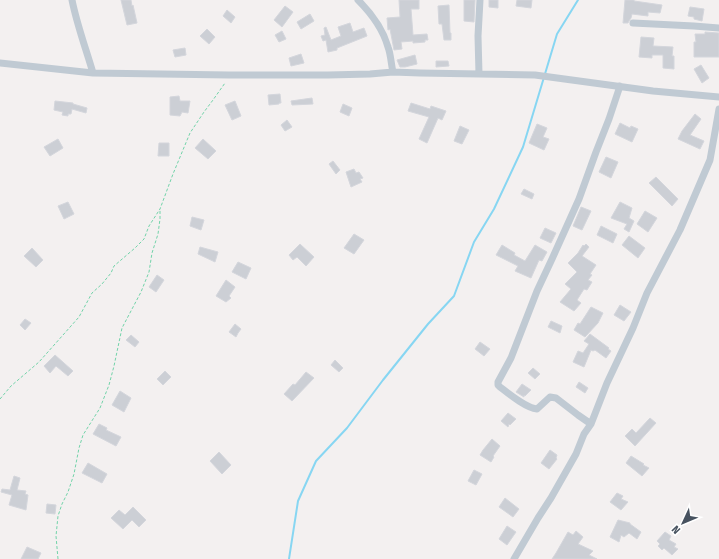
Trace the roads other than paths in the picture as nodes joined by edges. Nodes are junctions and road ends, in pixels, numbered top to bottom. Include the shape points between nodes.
1 (72, 0) edge
2 (358, 0) edge
3 (480, 0) edge
4 (634, 23) dead end
5 (719, 28) edge
6 (0, 63) edge
7 (392, 72) junction
8 (93, 73) junction
9 (479, 74) junction
10 (620, 86) junction
11 (719, 98) edge
12 (719, 109) edge
13 (591, 424) junction
14 (514, 559) edge

1 - 8 street
2 - 7 street via 377,22 385,37
3 - 9 street
4 - 5 street
6 - 8 street
7 - 8 street via 229,75
7 - 9 street
9 - 10 street via 535,75
10 - 11 street
10 - 13 street via 579,199 537,291 512,358 498,382 500,387 526,405 537,408 550,397 556,398
12 - 13 street via 710,160 680,230 606,383
13 - 14 street

